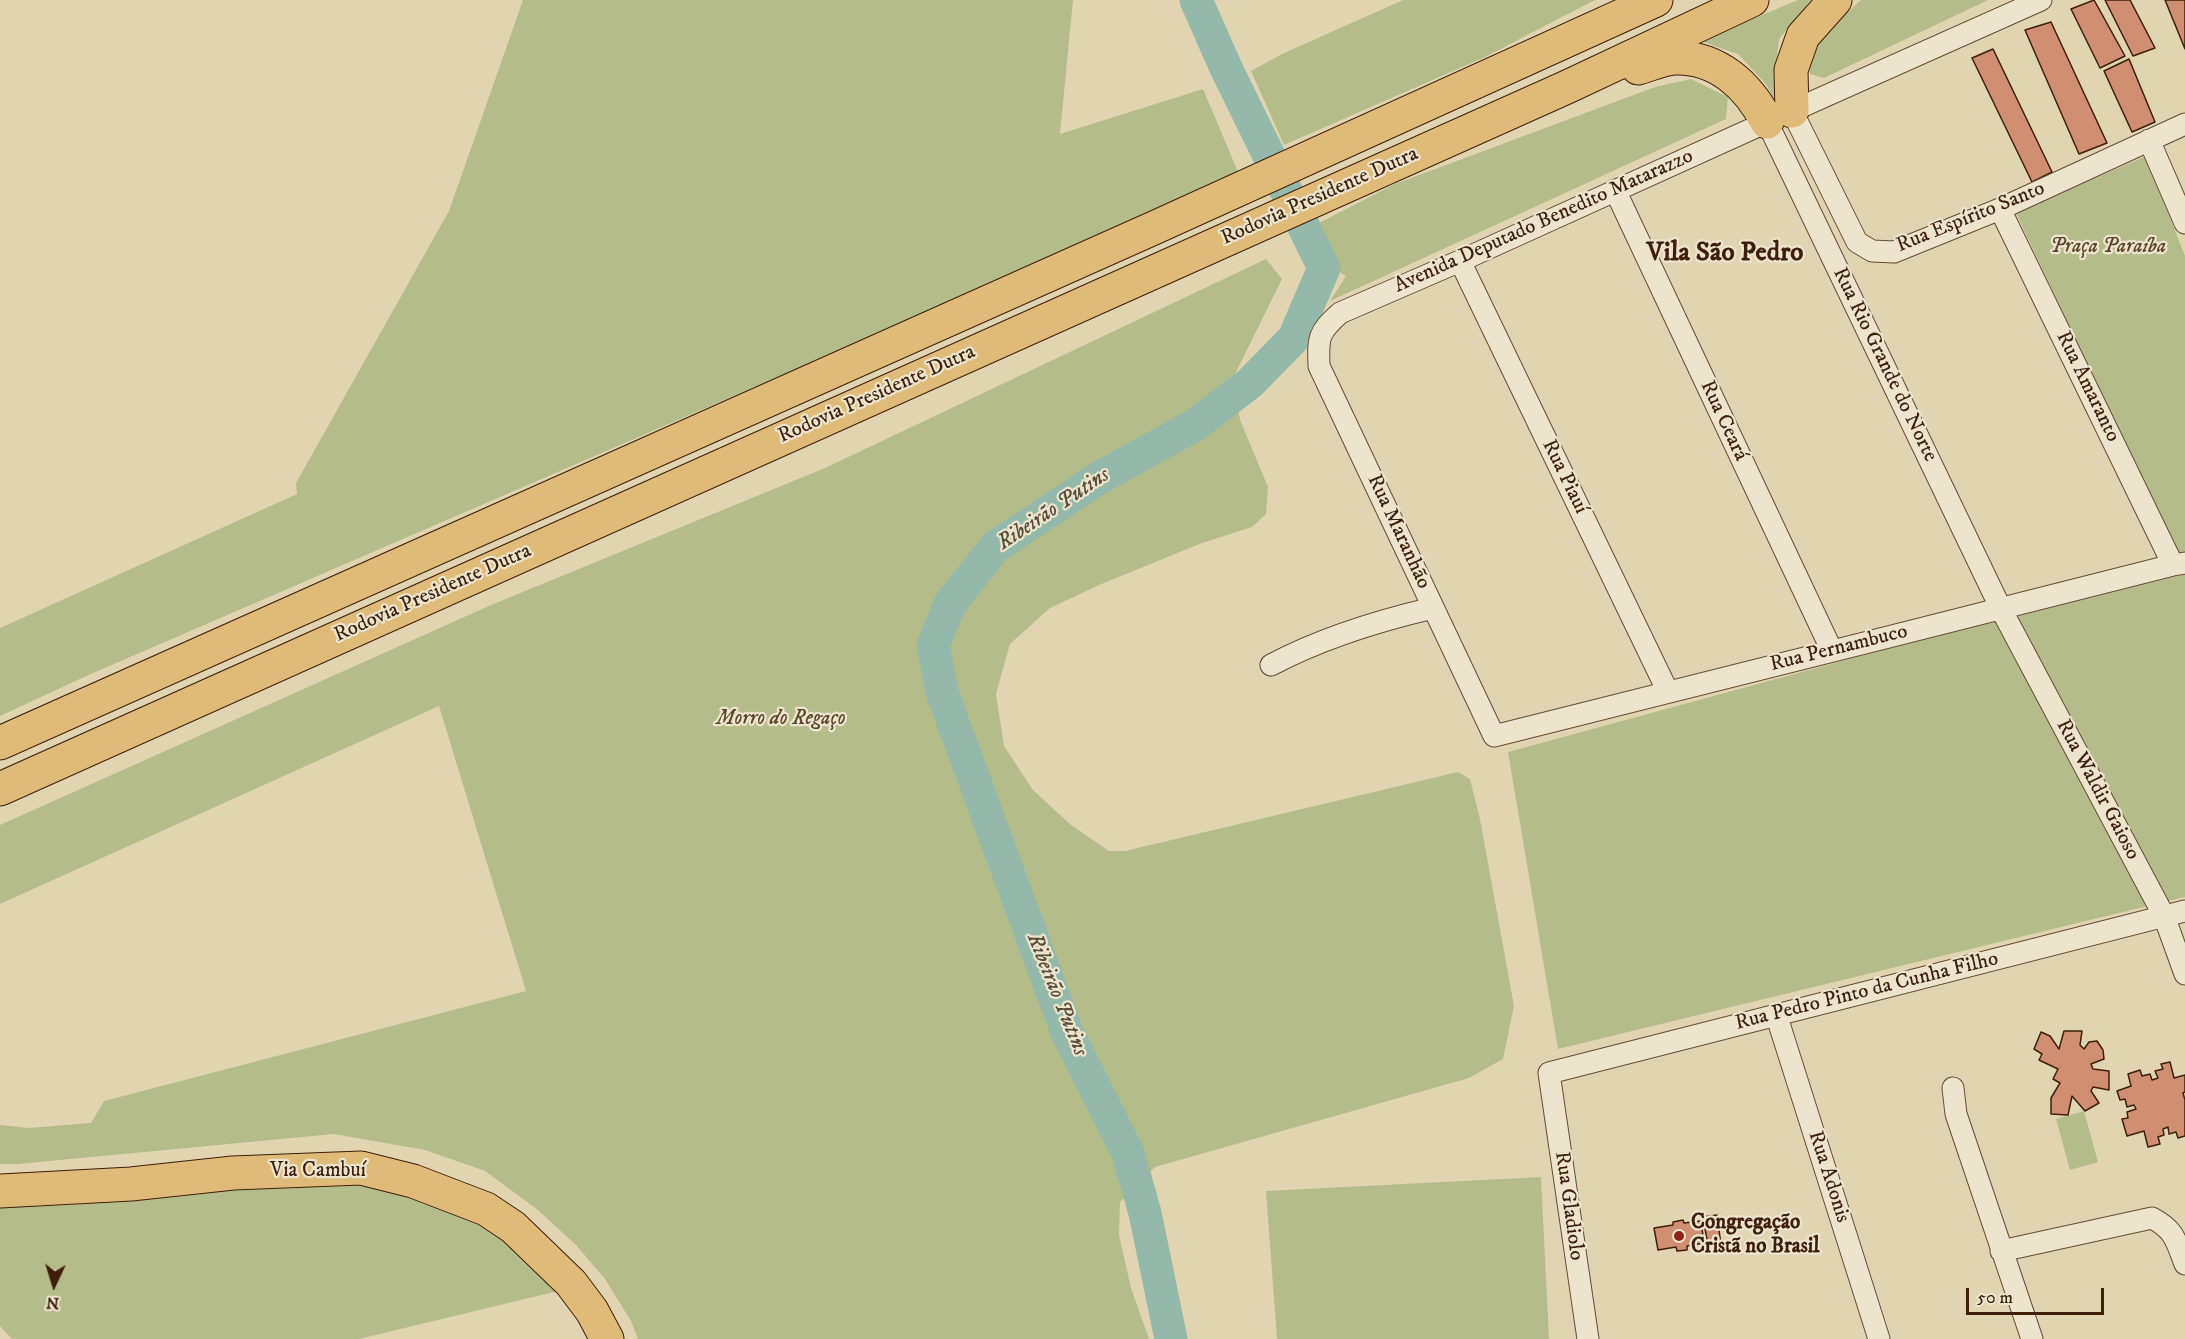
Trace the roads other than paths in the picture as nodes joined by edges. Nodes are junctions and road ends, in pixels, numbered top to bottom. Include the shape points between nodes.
1 (1656, 0) edge
2 (1752, 0) edge
3 (1835, 0) edge
4 (2041, 0) edge
5 (1567, 87) junction
6 (1780, 117) junction
7 (2185, 124) edge
8 (2149, 140) junction
9 (1615, 190) junction
10 (2000, 209) junction
11 (2185, 224) edge
12 (1460, 261) junction
13 (1325, 327) joint
14 (2179, 564) edge
15 (1433, 608) junction
16 (2001, 609) junction
17 (1832, 651) junction
18 (1271, 665) dead end
19 (1668, 692) junction
20 (1494, 736) joint
21 (0, 743) edge
22 (0, 789) edge
23 (2185, 911) edge
24 (2164, 916) junction
25 (2185, 974) edge
26 (1776, 1014) junction
27 (1549, 1073) joint
28 (1953, 1088) dead end
29 (0, 1191) edge
30 (2001, 1251) junction
31 (2185, 1264) edge
32 (607, 1339) edge
33 (1588, 1339) edge
34 (1879, 1339) edge
35 (2032, 1339) edge

1 - 21 main road, Rodovia Presidente Dutra via 1218,200
2 - 5 main road, Rodovia Presidente Dutra
3 - 6 main road via 1803,36
4 - 6 street, Avenida Deputado Benedito Matarazzo
5 - 6 main road via 1673,58 1703,60 1734,78 1757,103
5 - 22 main road, Rodovia Presidente Dutra
6 - 9 street, Avenida Deputado Benedito Matarazzo
6 - 10 street, Rua Espírito Santo via 1857,242 1872,251 1894,252
6 - 16 street, Rua Rio Grande do Norte
7 - 8 street, Rua Espírito Santo
8 - 10 street, Rua Espírito Santo
8 - 11 street
9 - 12 street, Avenida Deputado Benedito Matarazzo
9 - 17 street, Rua Ceará
10 - 14 street, Rua Amaranto
12 - 13 street, Avenida Deputado Benedito Matarazzo via 1340,313
12 - 19 street, Rua Piauí
13 - 15 street, Rua Maranhão via 1318,342 1319,366
14 - 16 street, Rua Pernambuco
15 - 18 street via 1371,623
15 - 20 street, Rua Maranhão
16 - 17 street, Rua Pernambuco
16 - 24 street, Rua Waldir Gaioso
17 - 19 street, Rua Pernambuco
19 - 20 street, Rua Pernambuco
23 - 24 street, Rua Pedro Pinto da Cunha Filho
24 - 25 street, Rua Waldir Gaioso
24 - 26 street, Rua Pedro Pinto da Cunha Filho
26 - 27 street, Rua Pedro Pinto da Cunha Filho
26 - 34 street, Rua Adonis
27 - 33 street, Rua Gladiolo
28 - 30 street via 1956,1114
29 - 32 main road, Via Cambuí via 131,1184 233,1173 361,1168 413,1181 486,1209 513,1227 571,1282
30 - 31 street via 2152,1218 2173,1234
30 - 35 street

